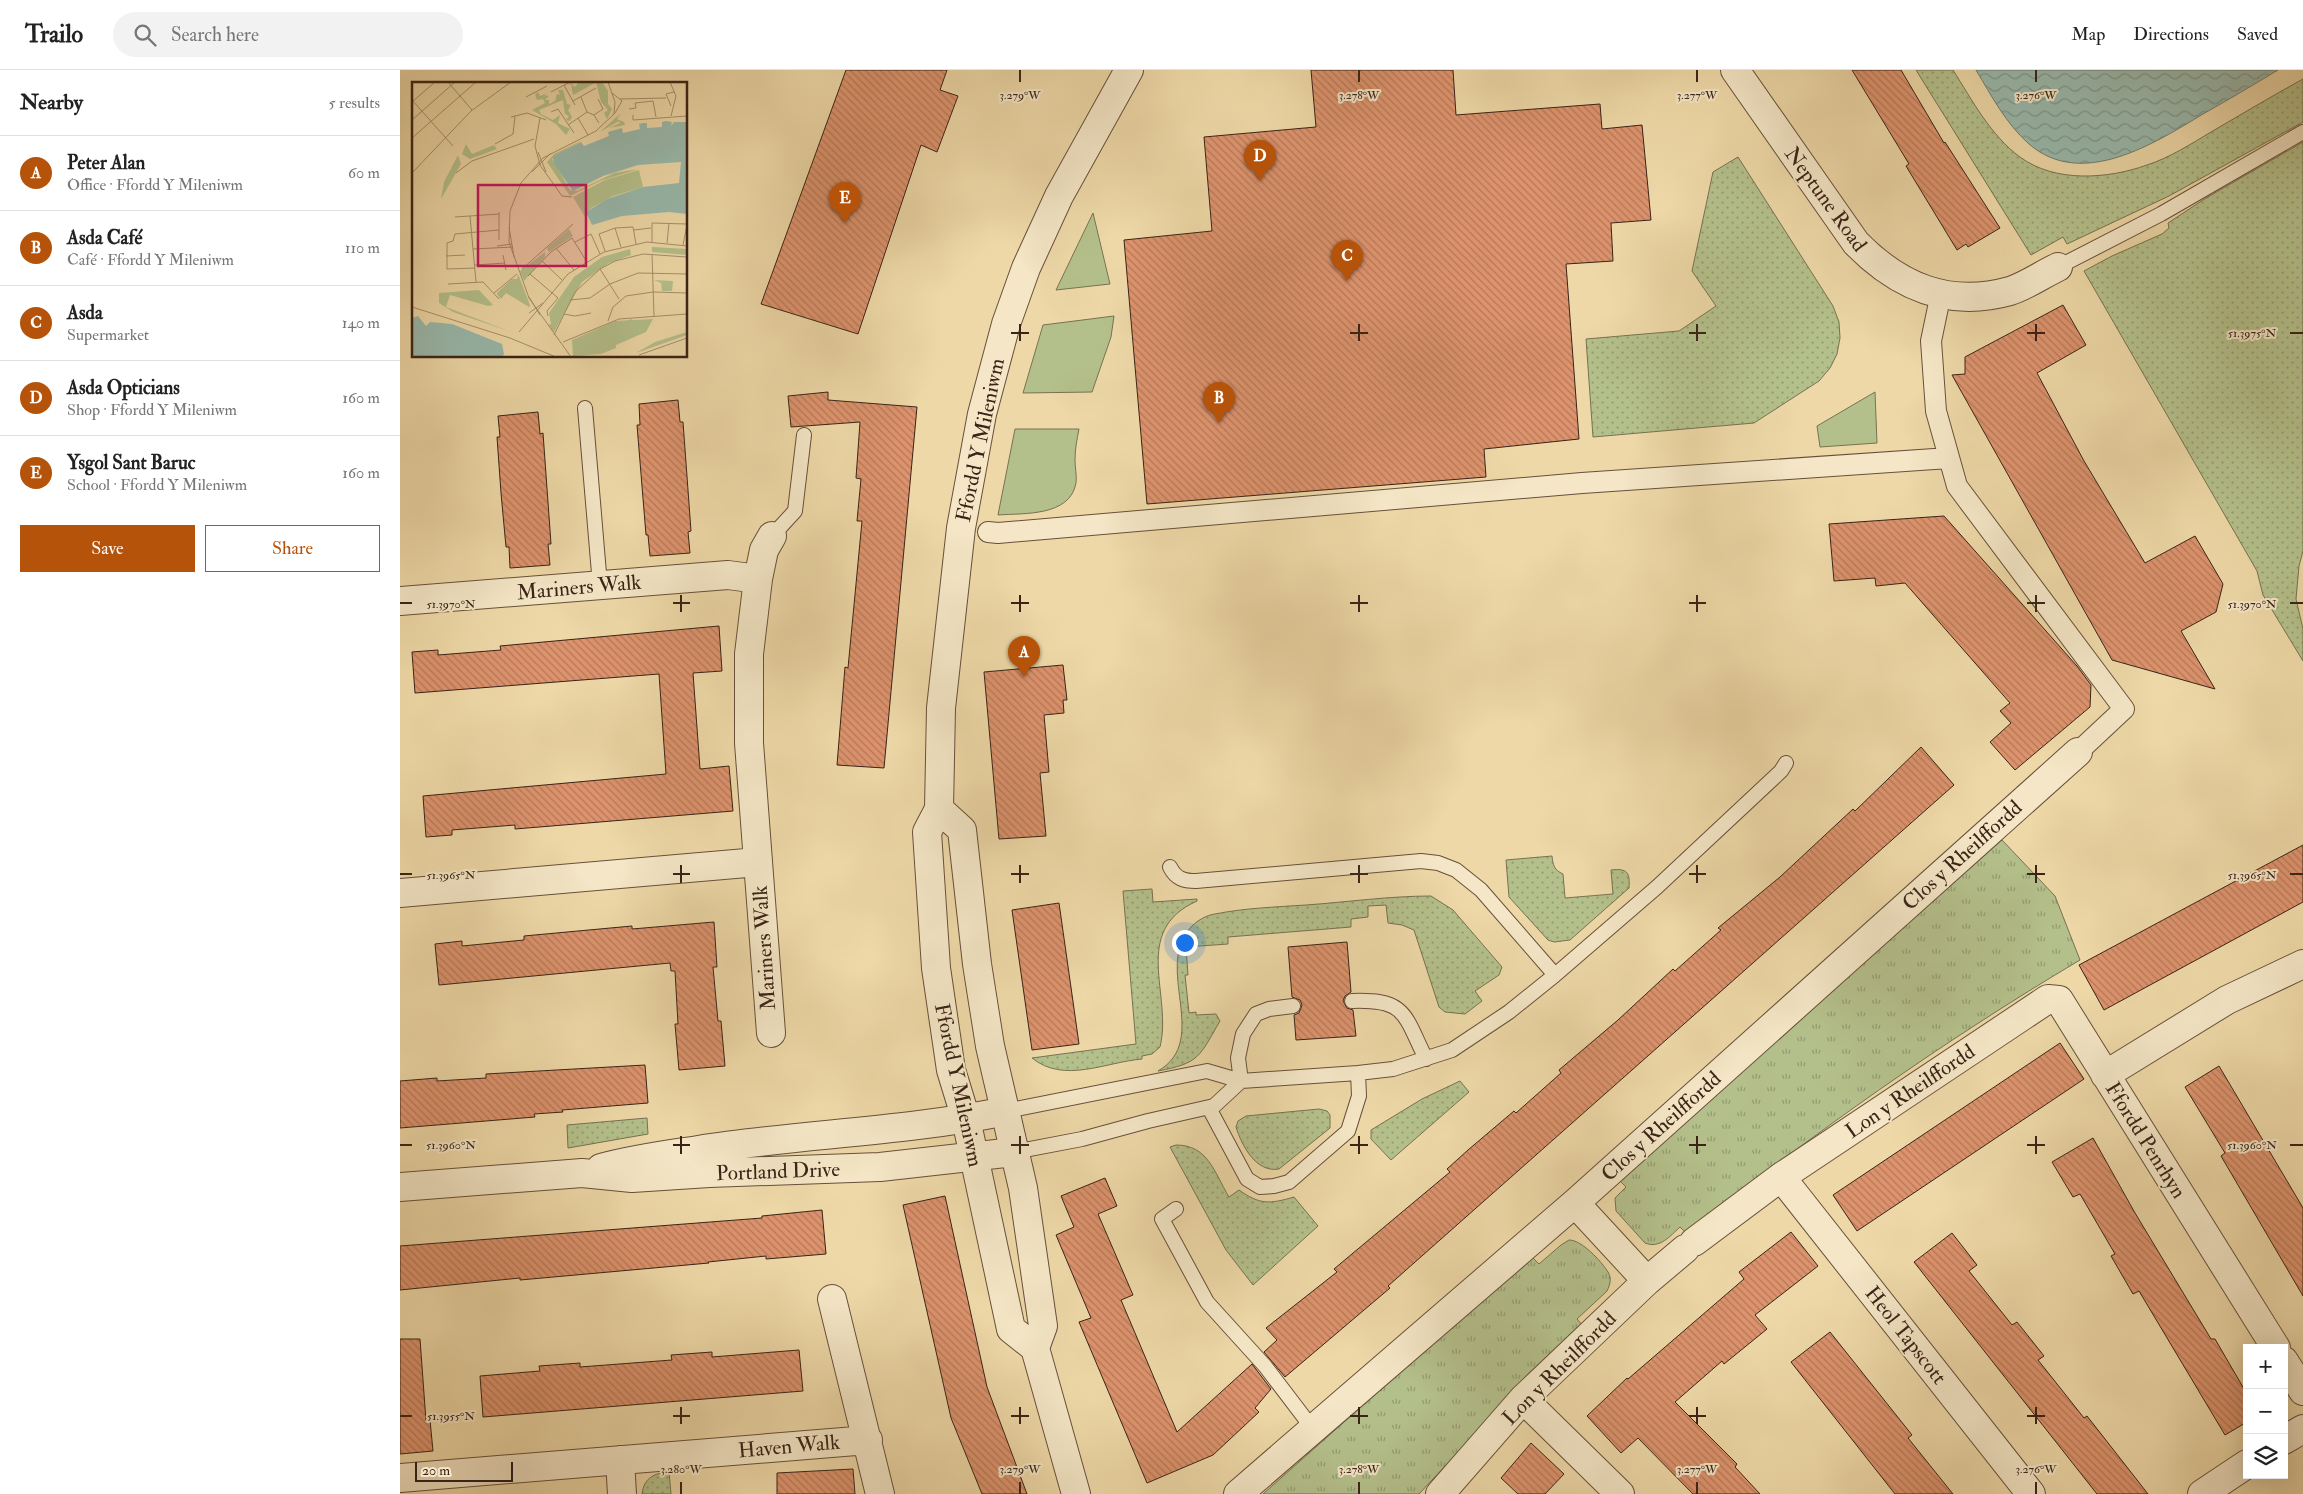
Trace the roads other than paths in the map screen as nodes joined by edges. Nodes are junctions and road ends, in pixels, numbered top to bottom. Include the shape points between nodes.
1 (1129, 70) edge
2 (1735, 70) edge
3 (2303, 132) edge
4 (2058, 267) joint
5 (1941, 293) junction
6 (585, 408) dead end
7 (804, 435) dead end
8 (1949, 458) junction
9 (988, 532) dead end
10 (772, 536) joint
11 (758, 578) junction
12 (600, 585) junction
13 (400, 601) edge
14 (2078, 752) joint
15 (1786, 763) dead end
16 (939, 809) junction
17 (758, 862) junction
18 (1170, 867) dead end
19 (400, 893) edge
20 (2303, 964) edge
21 (1555, 975) junction
22 (1352, 1001) dead end
23 (1293, 1006) dead end
24 (771, 1033) dead end
25 (1426, 1059) junction
26 (1358, 1073) junction
27 (2105, 1074) junction
28 (1240, 1081) junction
29 (1209, 1108) junction
30 (1006, 1111) junction
31 (966, 1120) junction
32 (1014, 1152) junction
33 (973, 1157) junction
34 (582, 1173) junction
35 (1781, 1177) junction
36 (400, 1187) edge
37 (1575, 1203) junction
38 (1176, 1209) dead end
39 (1647, 1281) junction
40 (832, 1299) dead end
41 (2274, 1344) edge
42 (1035, 1348) junction
43 (2288, 1367) edge
44 (2303, 1391) edge
45 (1523, 1399) junction
46 (2303, 1428) edge
47 (1313, 1429) junction
48 (2288, 1437) edge
49 (868, 1440) junction
50 (620, 1460) junction
51 (2243, 1467) edge
52 (400, 1478) edge
53 (622, 1494) edge
54 (880, 1494) edge
55 (1076, 1494) edge
56 (1238, 1494) edge
57 (1440, 1494) edge
58 (1620, 1494) edge
59 (2031, 1494) edge
60 (2202, 1494) edge

1 - 16 street, Ffordd Y Mileniwm via 1059,196 1026,268 1006,324 982,414 961,528 948,627 941,708
2 - 5 street, Neptune Road via 1856,243 1893,274 1919,289
3 - 4 lane via 2161,214
4 - 5 street, Neptune Road via 2012,290 1966,296
5 - 8 street via 1931,341 1936,411
6 - 12 lane
7 - 10 lane via 796,511
8 - 9 street via 1582,483
8 - 14 street via 1957,486 2124,709
10 - 11 street, Mariners Walk via 764,550
11 - 12 street, Mariners Walk via 728,575
11 - 17 street, Mariners Walk via 749,654 749,743
12 - 13 street, Mariners Walk
14 - 37 street, Clos y Rheilffordd
15 - 21 lane via 1657,887
16 - 30 street, Ffordd Y Mileniwm via 962,830 979,976 990,1046
16 - 31 street, Ffordd Y Mileniwm via 927,832 936,968 951,1070
17 - 19 street, Mariners Walk
17 - 24 street, Mariners Walk
18 - 21 lane via 1180,878 1196,881 1421,861 1438,863 1456,870 1481,890
20 - 27 street, Ffordd Penrhyn via 2226,1000
21 - 25 lane via 1475,1036 1452,1050
22 - 25 lane via 1389,1003 1402,1012
23 - 28 lane via 1256,1014 1243,1034 1238,1058
25 - 26 lane
26 - 28 lane
26 - 29 lane via 1359,1096 1348,1131 1289,1182 1274,1186 1260,1187 1247,1179
27 - 35 street, Lon y Rheilffordd via 2058,1000 2048,999
27 - 41 street, Ffordd Penrhyn
28 - 29 lane
28 - 30 lane via 1207,1071
29 - 32 lane
30 - 31 street, Portland Drive
30 - 32 street, Ffordd Y Mileniwm
31 - 33 street, Ffordd Y Mileniwm
31 - 34 street, Portland Drive via 762,1140 628,1160
32 - 33 street, Portland Drive
32 - 42 street, Ffordd Y Mileniwm via 1023,1188 1043,1326
33 - 34 street, Portland Drive via 880,1166 632,1178
33 - 42 street, Ffordd Y Mileniwm via 1011,1329
34 - 36 street, Portland Drive
35 - 39 street, Lon y Rheilffordd via 1689,1245
35 - 59 street, Heol Tapscott
37 - 39 street
37 - 47 street, Clos y Rheilffordd
38 - 47 lane via 1162,1219 1207,1302 1265,1366
39 - 45 street, Lon y Rheilffordd
40 - 49 street, Haven Walk
42 - 55 street
43 - 44 street
45 - 57 street, Lon y Rheilffordd
45 - 58 street
46 - 48 street
47 - 56 street, Clos y Rheilffordd
49 - 50 street, Haven Walk
49 - 54 street, Haven Walk
50 - 52 street, Haven Walk
50 - 53 street
51 - 60 street

